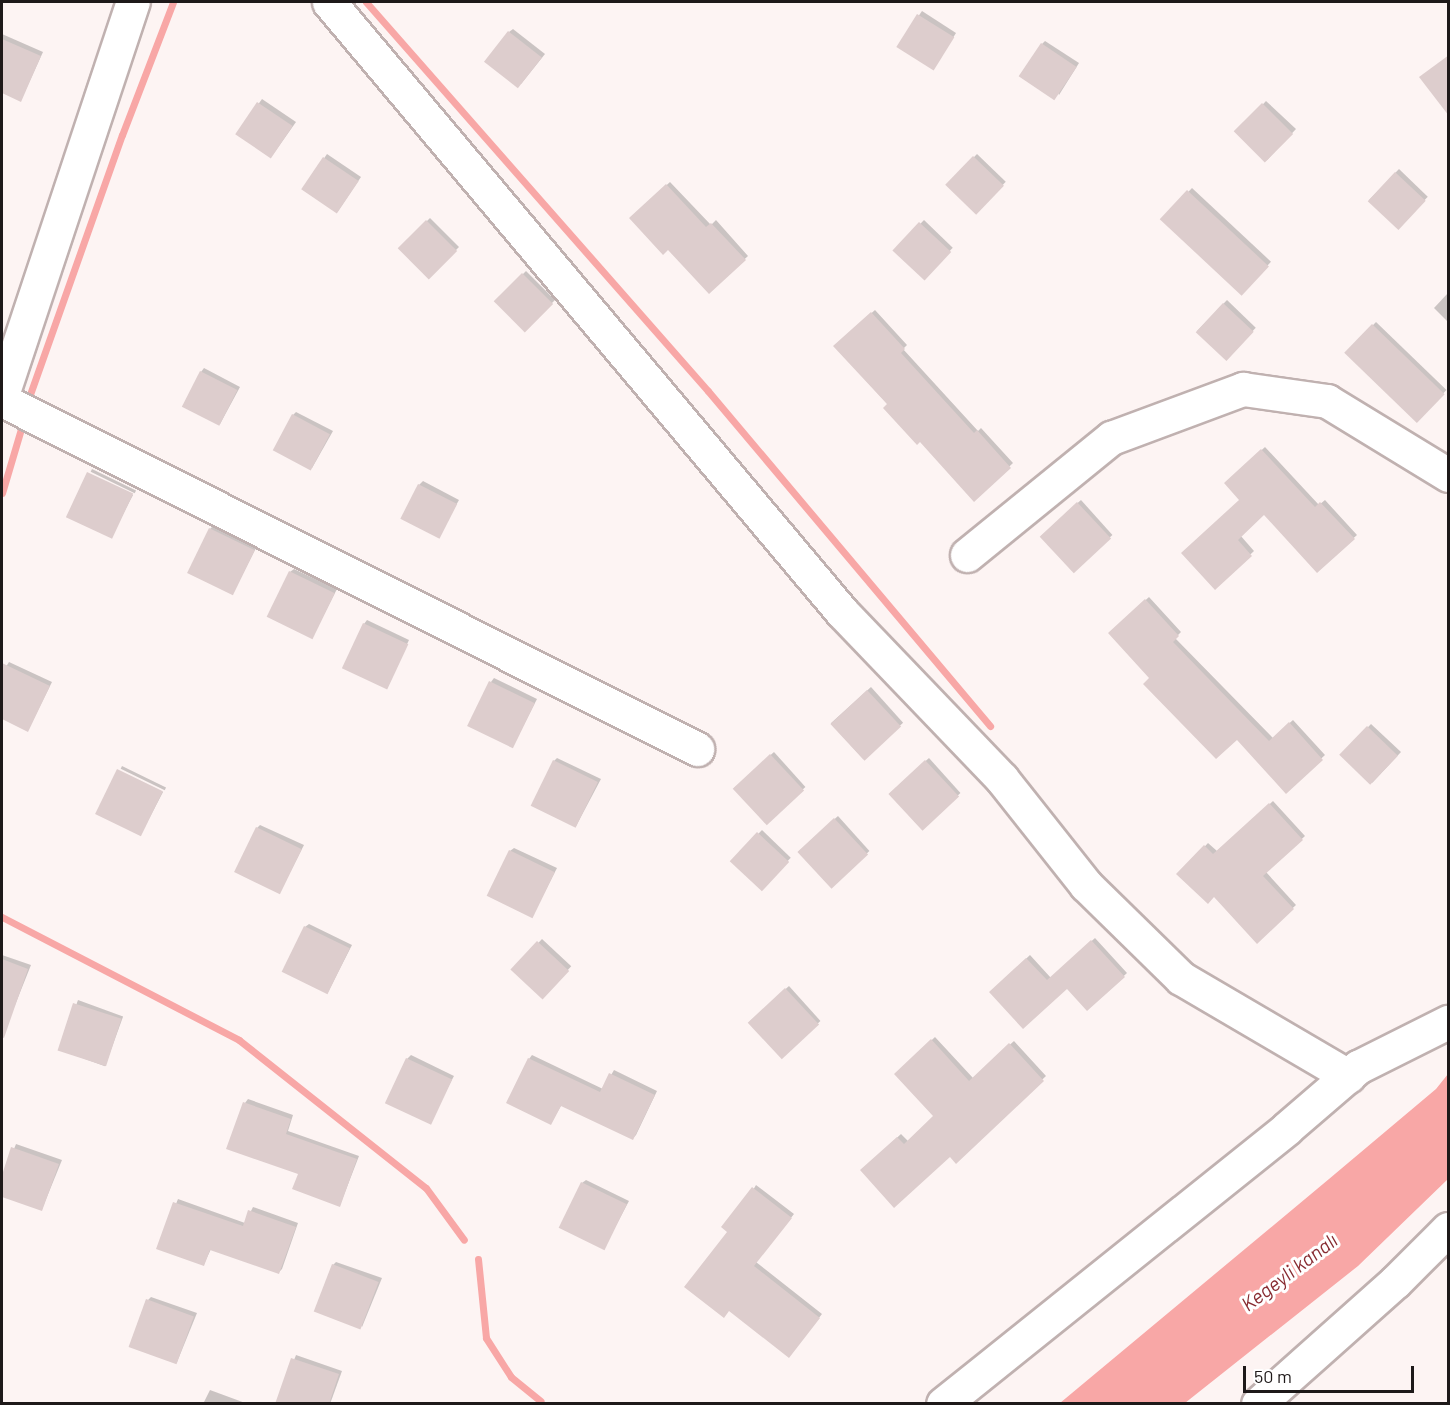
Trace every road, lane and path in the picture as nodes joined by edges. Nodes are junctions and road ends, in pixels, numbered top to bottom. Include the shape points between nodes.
1 (133, 2) edge
2 (329, 2) edge
3 (2, 394) edge
4 (2, 400) edge
5 (1449, 475) edge
6 (967, 555) dead end
7 (697, 749) dead end
8 (1449, 1022) edge
9 (1348, 1076) junction
10 (1449, 1229) edge
11 (1292, 1391) edge
12 (943, 1404) edge
13 (1258, 1404) edge

1 - 3 street
2 - 9 street via 842,612 1002,779 1086,885 1181,978
4 - 7 street
5 - 6 street via 1327,401 1243,389 1111,438
8 - 9 street via 1380,1054
9 - 12 street
10 - 11 street
11 - 13 street

